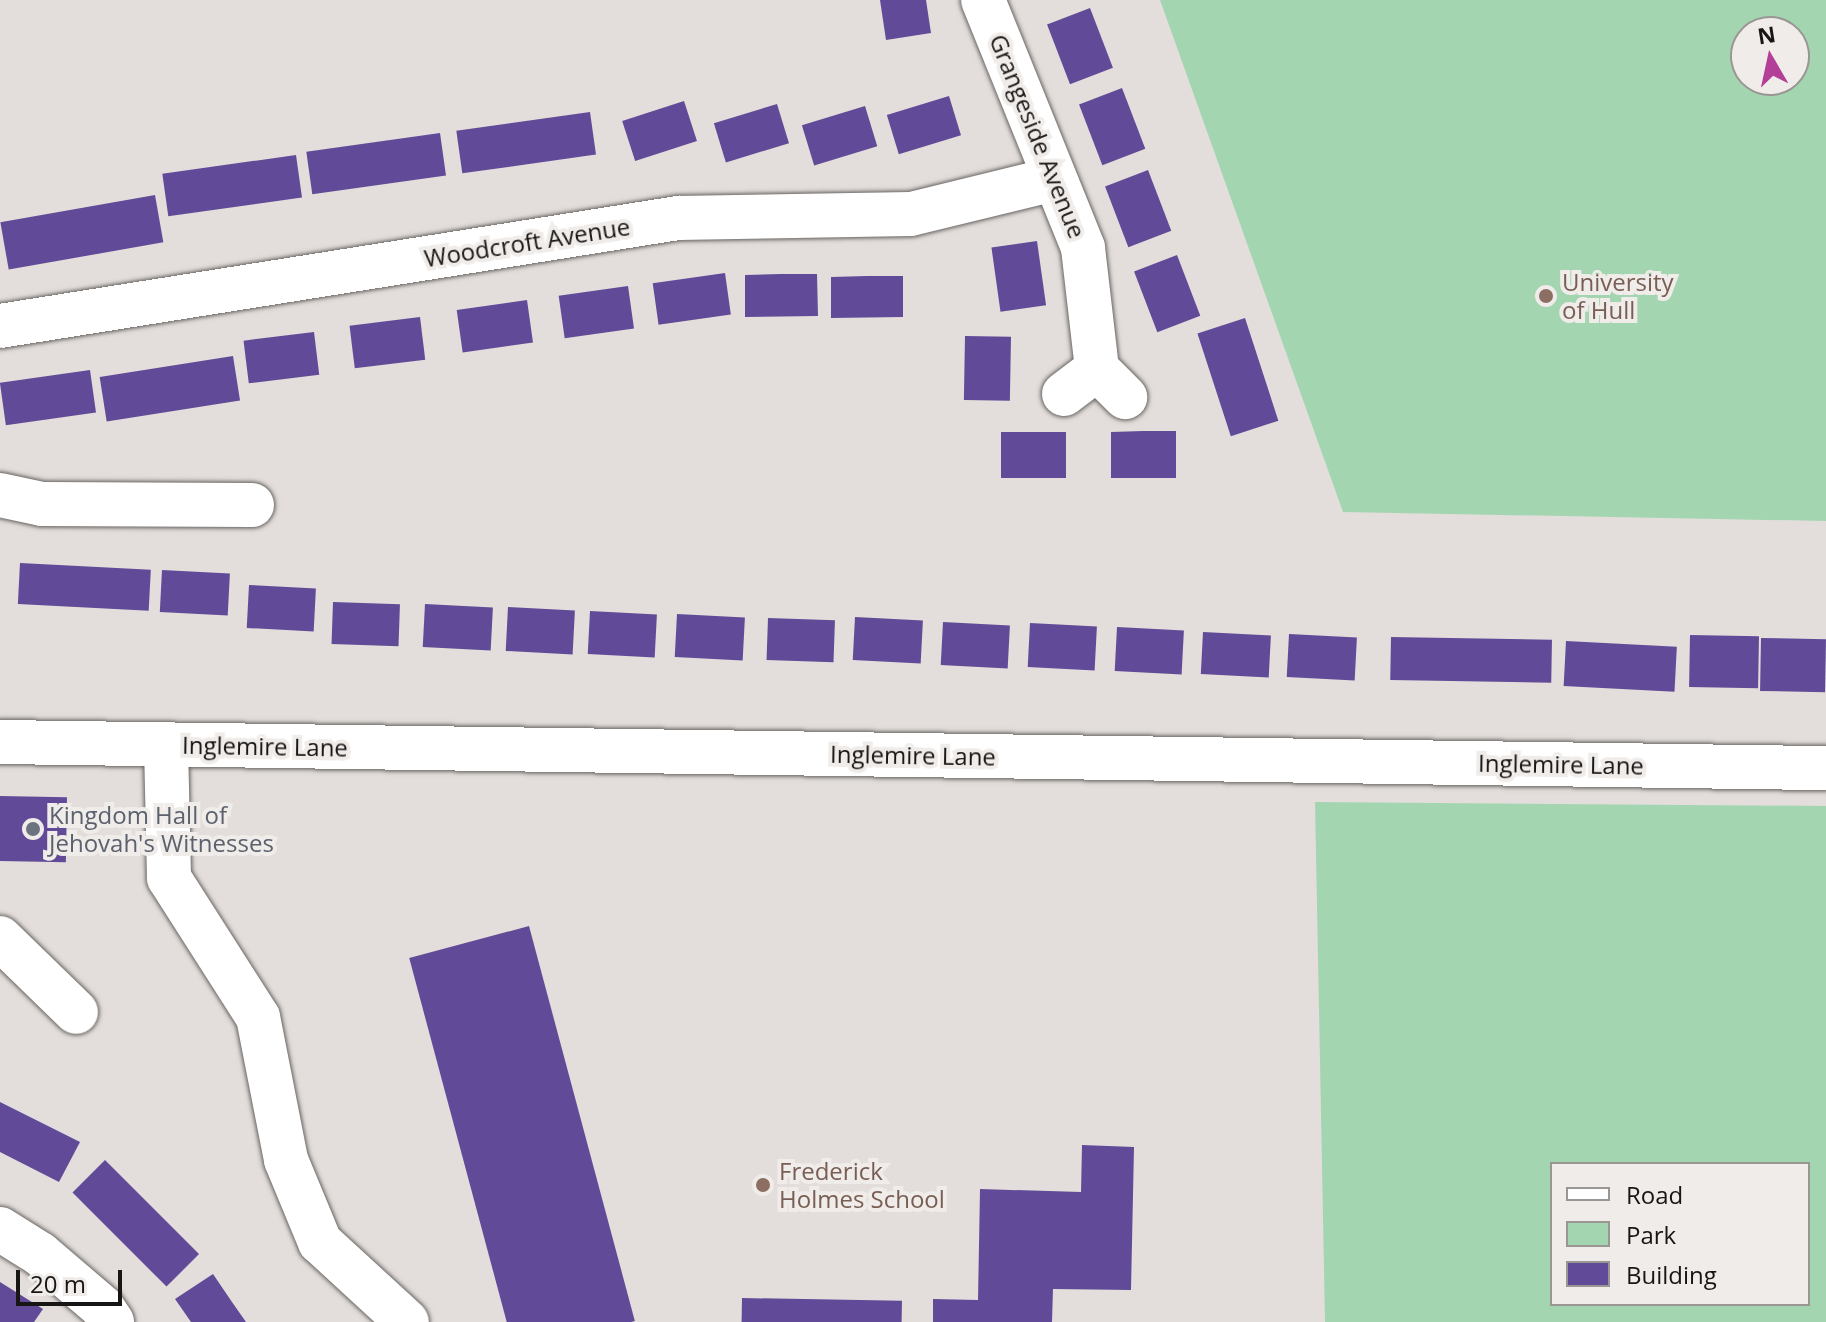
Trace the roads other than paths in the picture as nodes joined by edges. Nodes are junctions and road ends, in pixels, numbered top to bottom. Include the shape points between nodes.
1 (983, 0) edge
2 (1055, 179) junction
3 (0, 326) edge
4 (1095, 387) dead end
5 (0, 495) edge
6 (252, 505) dead end
7 (0, 742) edge
8 (166, 745) junction
9 (1826, 768) edge
10 (0, 938) edge
11 (76, 1012) dead end
12 (0, 1229) edge
13 (112, 1322) edge
14 (407, 1322) edge

1 - 2 street, Grangeside Avenue
2 - 3 street, Woodcroft Avenue via 911,214 678,218
2 - 4 street, Grangeside Avenue via 1083,248
5 - 6 street via 42,504
7 - 8 street, Inglemire Lane
8 - 9 street, Inglemire Lane
8 - 14 street via 169,878 258,1017 291,1174 320,1242
10 - 11 street
12 - 13 street via 40,1254 102,1307

